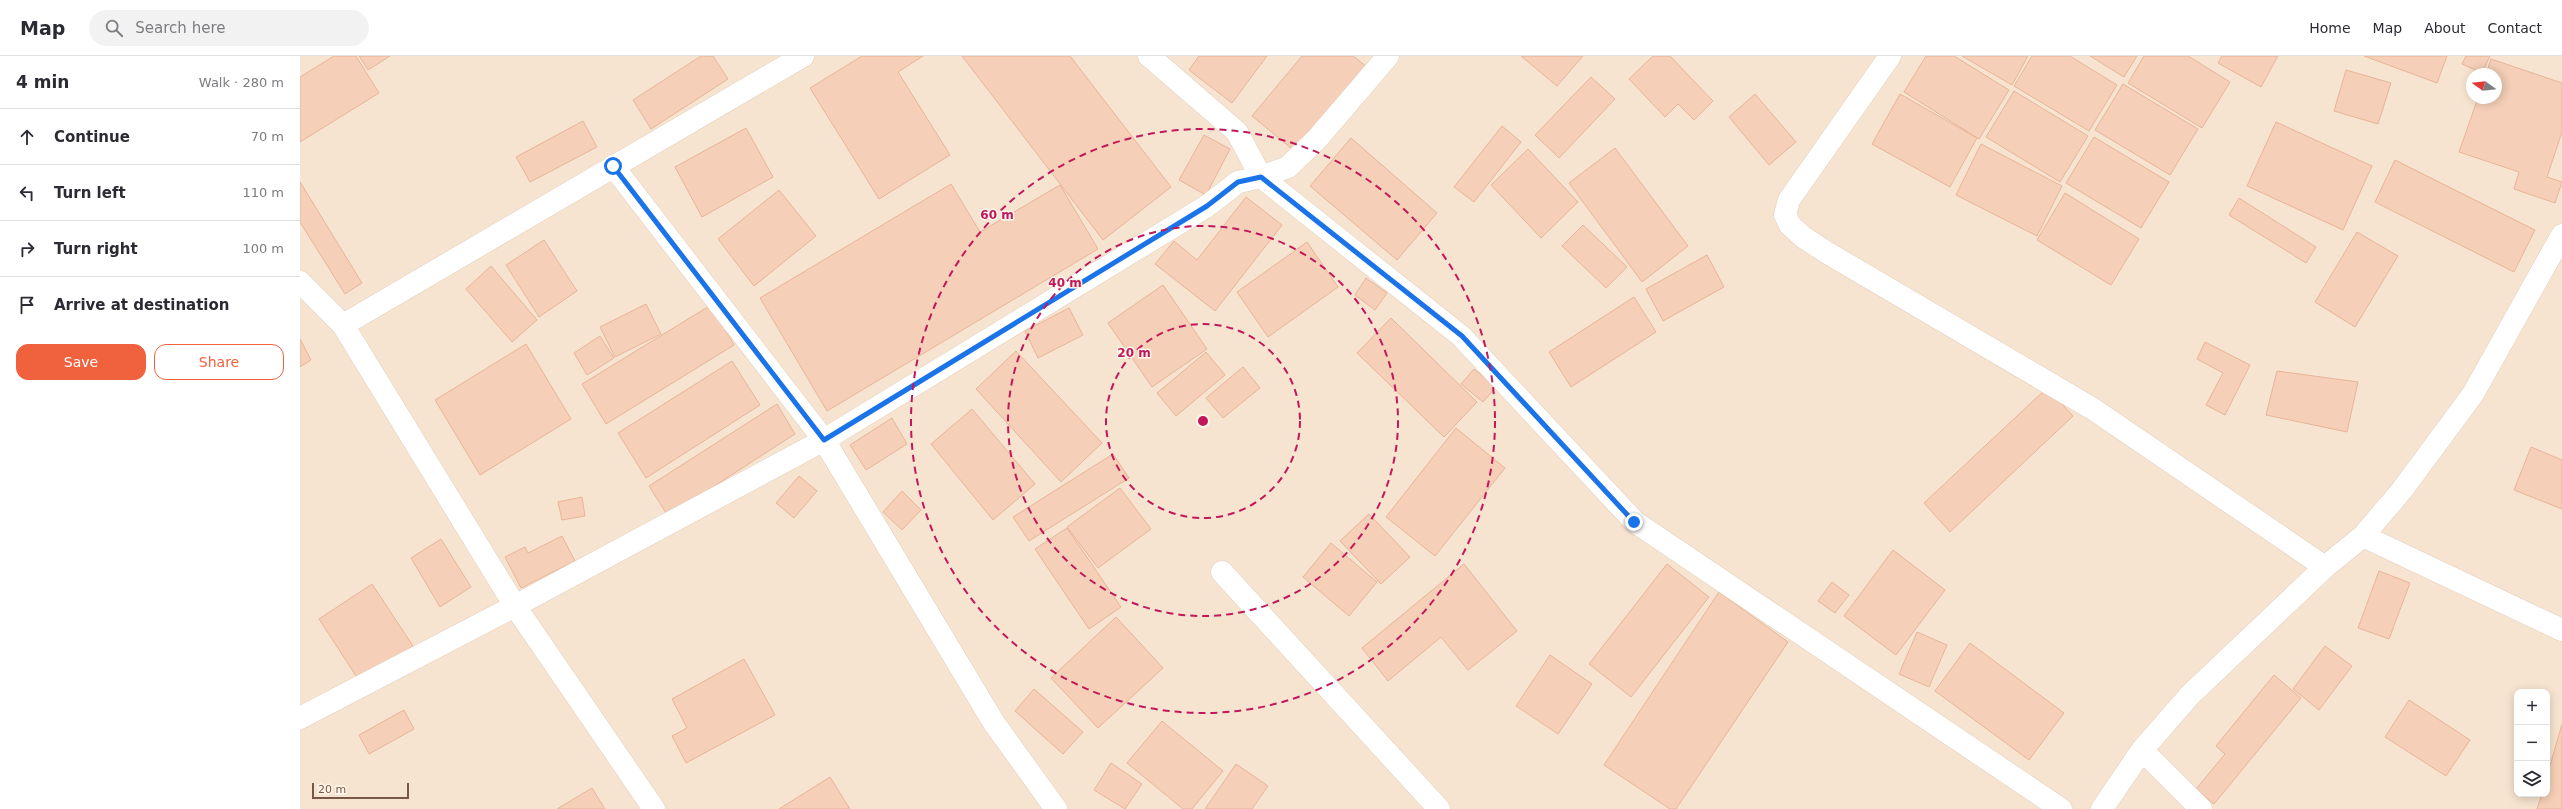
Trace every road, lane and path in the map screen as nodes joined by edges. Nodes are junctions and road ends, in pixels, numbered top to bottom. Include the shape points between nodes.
1 (804, 56) edge
2 (1149, 56) edge
3 (1388, 56) edge
4 (1890, 56) edge
5 (613, 166) junction
6 (1261, 177) junction
7 (2562, 235) edge
8 (300, 282) edge
9 (343, 325) junction
10 (824, 440) junction
11 (2363, 536) junction
12 (2325, 567) junction
13 (1222, 572) dead end
14 (515, 606) junction
15 (2562, 630) edge
16 (300, 718) edge
17 (2142, 750) junction
18 (654, 809) edge
19 (1056, 809) edge
20 (1439, 809) edge
21 (2061, 809) edge
22 (2102, 809) edge
23 (2201, 809) edge

1 - 5 street
2 - 6 street via 1237,132
3 - 6 street via 1317,139 1288,167
4 - 12 street via 1789,200 1785,215 1790,225 1826,252 2093,409
5 - 9 street
5 - 10 street
6 - 10 street via 1238,182 1207,206
6 - 21 street via 1462,336 1634,522
7 - 11 street via 2473,394 2402,490
8 - 9 street
9 - 14 street
10 - 14 street
10 - 19 street via 994,723
11 - 12 street
11 - 15 street
12 - 17 street via 2190,695
13 - 20 street
14 - 16 street
14 - 18 street
17 - 22 street
17 - 23 street

